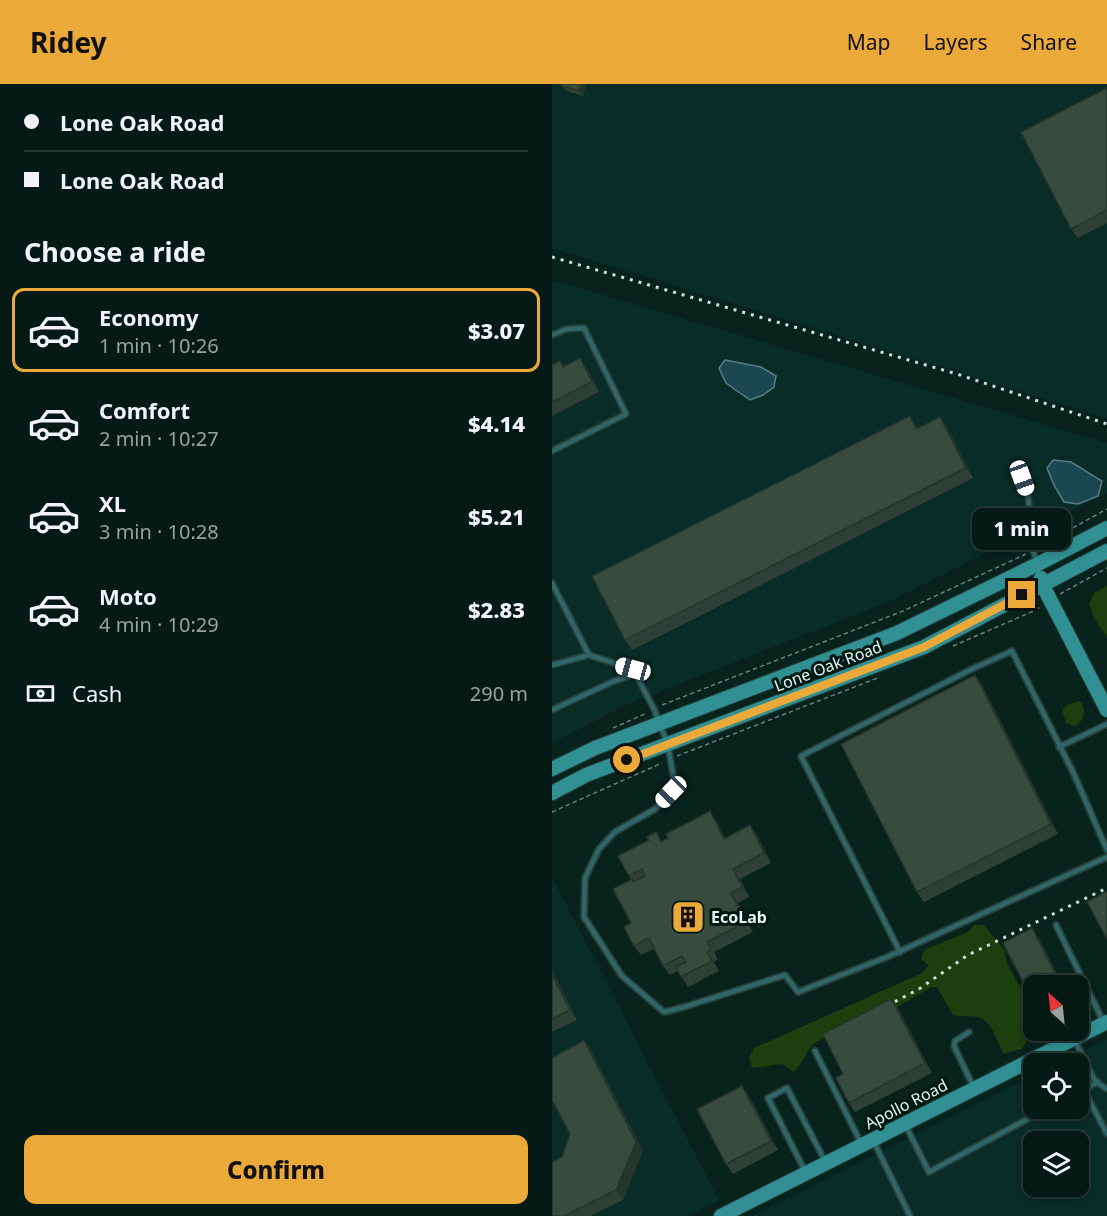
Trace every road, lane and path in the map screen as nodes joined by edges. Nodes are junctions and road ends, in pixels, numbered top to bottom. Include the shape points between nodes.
1 (552, 335) edge
2 (552, 452) edge
3 (1022, 478) dead end
4 (1107, 509) edge
5 (1107, 528) edge
6 (1107, 551) edge
7 (1036, 558) junction
8 (1107, 568) edge
9 (552, 583) edge
10 (1042, 584) junction
11 (1050, 599) junction
12 (954, 646) dead end
13 (589, 655) junction
14 (552, 665) edge
15 (636, 674) junction
16 (884, 676) dead end
17 (1103, 691) edge
18 (552, 710) edge
19 (654, 710) junction
20 (1107, 710) edge
21 (660, 724) junction
22 (1107, 724) edge
23 (613, 728) dead end
24 (668, 745) junction
25 (1059, 747) junction
26 (670, 759) junction
27 (552, 769) edge
28 (552, 793) edge
29 (552, 812) edge
30 (1107, 850) edge
31 (1107, 858) edge
32 (1056, 925) dead end
33 (900, 952) junction
34 (1106, 1023) edge
35 (969, 1032) dead end
36 (1089, 1032) edge
37 (1070, 1041) edge
38 (1075, 1041) edge
39 (815, 1051) dead end
40 (1098, 1082) junction
41 (1089, 1087) edge
42 (974, 1089) junction
43 (1107, 1089) edge
44 (1089, 1104) edge
45 (1028, 1119) edge
46 (904, 1124) junction
47 (1107, 1134) edge
48 (867, 1143) junction
49 (826, 1163) junction
50 (806, 1173) junction
51 (721, 1216) edge
52 (910, 1216) edge

1 - 2 lane via 584,328 626,414
3 - 7 lane via 1029,495
4 - 7 path via 1048,540
5 - 7 main road, Lone Oak Road
6 - 10 main road, Lone Oak Road
7 - 10 main road
7 - 19 path
7 - 21 main road, Lone Oak Road via 897,633
8 - 11 path
9 - 13 lane
10 - 11 main road
10 - 24 main road, Lone Oak Road via 924,647
11 - 12 path via 1036,610
11 - 17 main road
13 - 14 lane
13 - 15 lane via 633,669
15 - 18 lane
15 - 19 lane
16 - 26 path
17 - 20 main road
19 - 21 lane
19 - 23 path
21 - 24 lane
21 - 27 main road, Lone Oak Road
22 - 25 lane
24 - 26 lane
24 - 28 main road, Lone Oak Road via 586,775
25 - 30 lane
25 - 33 lane via 1012,651 801,756
26 - 29 path
26 - 33 lane via 674,780 671,792 655,808 615,832 599,849 585,878 584,917 622,976 664,1012 784,975 798,992
31 - 33 lane
32 - 34 lane
34 - 36 main road, Apollo Road
35 - 42 lane via 954,1046
37 - 42 main road, Apollo Road
38 - 40 lane
39 - 48 lane
40 - 41 lane
40 - 43 lane
42 - 46 main road, Apollo Road
44 - 47 lane
45 - 46 lane via 929,1172
46 - 48 main road, Apollo Road
48 - 49 main road, Apollo Road
48 - 52 lane
49 - 50 main road, Apollo Road
49 - 50 lane via 787,1088 768,1098
50 - 51 main road, Apollo Road

